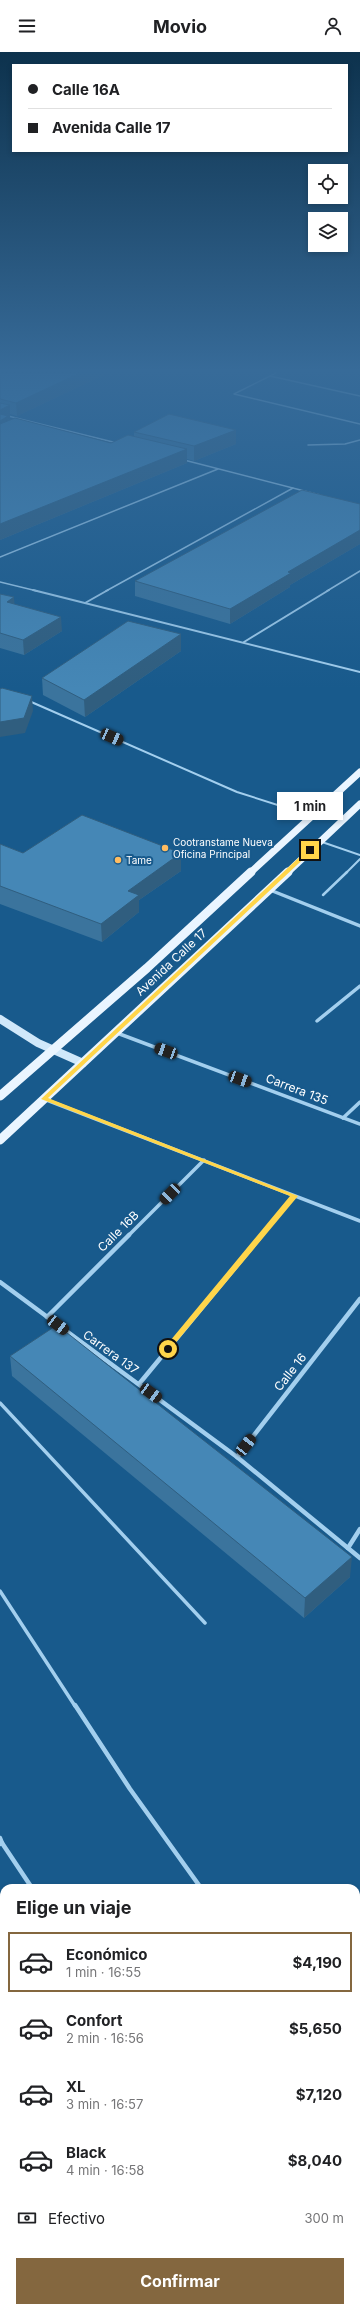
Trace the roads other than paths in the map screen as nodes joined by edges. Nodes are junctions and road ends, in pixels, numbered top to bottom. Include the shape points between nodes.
1 (195, 478) edge
2 (256, 478) edge
3 (294, 488) junction
4 (323, 496) edge
5 (0, 557) edge
6 (360, 571) edge
7 (0, 582) edge
8 (85, 603) junction
9 (244, 642) junction
10 (360, 672) edge
11 (23, 698) edge
12 (360, 772) edge
13 (360, 804) edge
14 (309, 815) junction
15 (321, 841) junction
16 (360, 855) edge
17 (360, 859) edge
18 (268, 889) junction
19 (323, 895) dead end
20 (360, 926) edge
21 (360, 986) edge
22 (0, 1019) edge
23 (317, 1021) dead end
24 (115, 1032) junction
25 (54, 1050) junction
26 (83, 1063) junction
27 (0, 1096) edge
28 (44, 1099) junction
29 (360, 1102) edge
30 (343, 1118) junction
31 (360, 1124) edge
32 (0, 1140) edge
33 (204, 1160) junction
34 (294, 1196) junction
35 (360, 1221) edge
36 (0, 1282) edge
37 (360, 1299) edge
38 (47, 1317) junction
39 (139, 1384) junction
40 (0, 1403) edge
41 (237, 1457) junction
42 (360, 1529) edge
43 (348, 1548) junction
44 (360, 1558) edge
45 (0, 1591) edge
46 (205, 1624) dead end
47 (0, 1838) edge
48 (1, 1844) edge
49 (29, 1884) edge
50 (198, 1884) edge

1 - 5 lane
2 - 3 lane
3 - 4 lane
3 - 8 lane
6 - 9 lane
7 - 8 lane
8 - 9 lane
9 - 10 lane
11 - 14 lane via 237,792
12 - 14 main road, Avenida Calle 17
13 - 15 main road, Avenida Calle 17
14 - 25 main road, Avenida Calle 17 via 233,889
15 - 16 lane
15 - 18 main road, Avenida Calle 17
17 - 19 lane
18 - 20 street
18 - 24 main road, Avenida Calle 17
21 - 23 street
22 - 25 street
24 - 26 main road, Avenida Calle 17
24 - 30 street, Carrera 135
25 - 26 street
25 - 27 main road, Avenida Calle 17
26 - 28 main road, Avenida Calle 17
28 - 32 main road, Avenida Calle 17
28 - 33 street
29 - 30 street
30 - 31 street, Carrera 135
33 - 34 street
33 - 38 street, Calle 16B
34 - 35 street
34 - 39 street
36 - 38 street, Carrera 137
37 - 41 street, Calle 16
38 - 39 street, Carrera 137
39 - 41 street, Carrera 137
40 - 46 lane
41 - 43 street, Carrera 137
42 - 43 street
43 - 44 street, Carrera 137
45 - 50 lane via 130,1789
47 - 48 lane
48 - 49 lane

